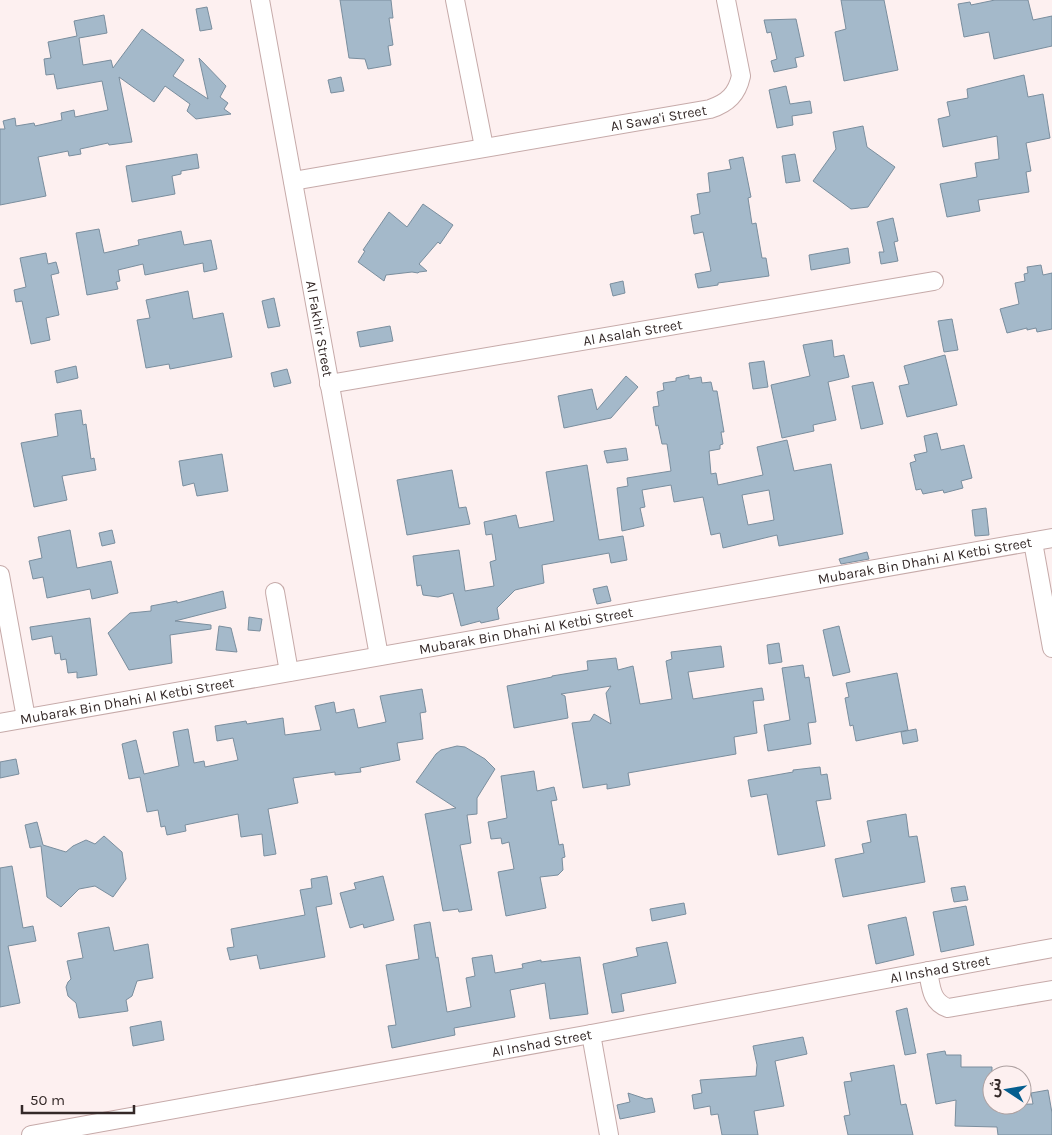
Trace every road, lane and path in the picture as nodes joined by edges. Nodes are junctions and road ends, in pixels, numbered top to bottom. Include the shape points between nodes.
1 (260, 0) edge
2 (455, 0) edge
3 (726, 0) edge
4 (484, 147) junction
5 (293, 181) junction
6 (934, 281) dead end
7 (329, 384) junction
8 (1052, 538) edge
9 (1033, 542) junction
10 (0, 575) edge
11 (275, 592) dead end
12 (6, 641) edge
13 (1052, 648) edge
14 (379, 656) junction
15 (289, 672) junction
16 (26, 718) junction
17 (0, 723) edge
18 (1052, 948) edge
19 (928, 971) junction
20 (1052, 990) edge
21 (591, 1034) junction
22 (31, 1135) edge
23 (609, 1135) edge

1 - 5 street, Al Fakhir Street
2 - 4 street
3 - 4 street, Al Sawa'i Street via 741,76 732,98 722,105
4 - 5 street, Al Sawa'i Street
5 - 7 street, Al Fakhir Street
6 - 7 street, Al Asalah Street
7 - 14 street, Al Fakhir Street
8 - 9 street, Mubarak Bin Dhahi Al Ketbi Street
9 - 13 street
9 - 14 street, Mubarak Bin Dhahi Al Ketbi Street
10 - 12 street
11 - 15 street
12 - 16 street
14 - 15 street, Mubarak Bin Dhahi Al Ketbi Street
15 - 16 street, Mubarak Bin Dhahi Al Ketbi Street
16 - 17 street, Mubarak Bin Dhahi Al Ketbi Street
18 - 19 street, Al Inshad Street
19 - 20 street via 932,995 948,1008
19 - 21 street, Al Inshad Street
21 - 22 street, Al Inshad Street
21 - 23 street

